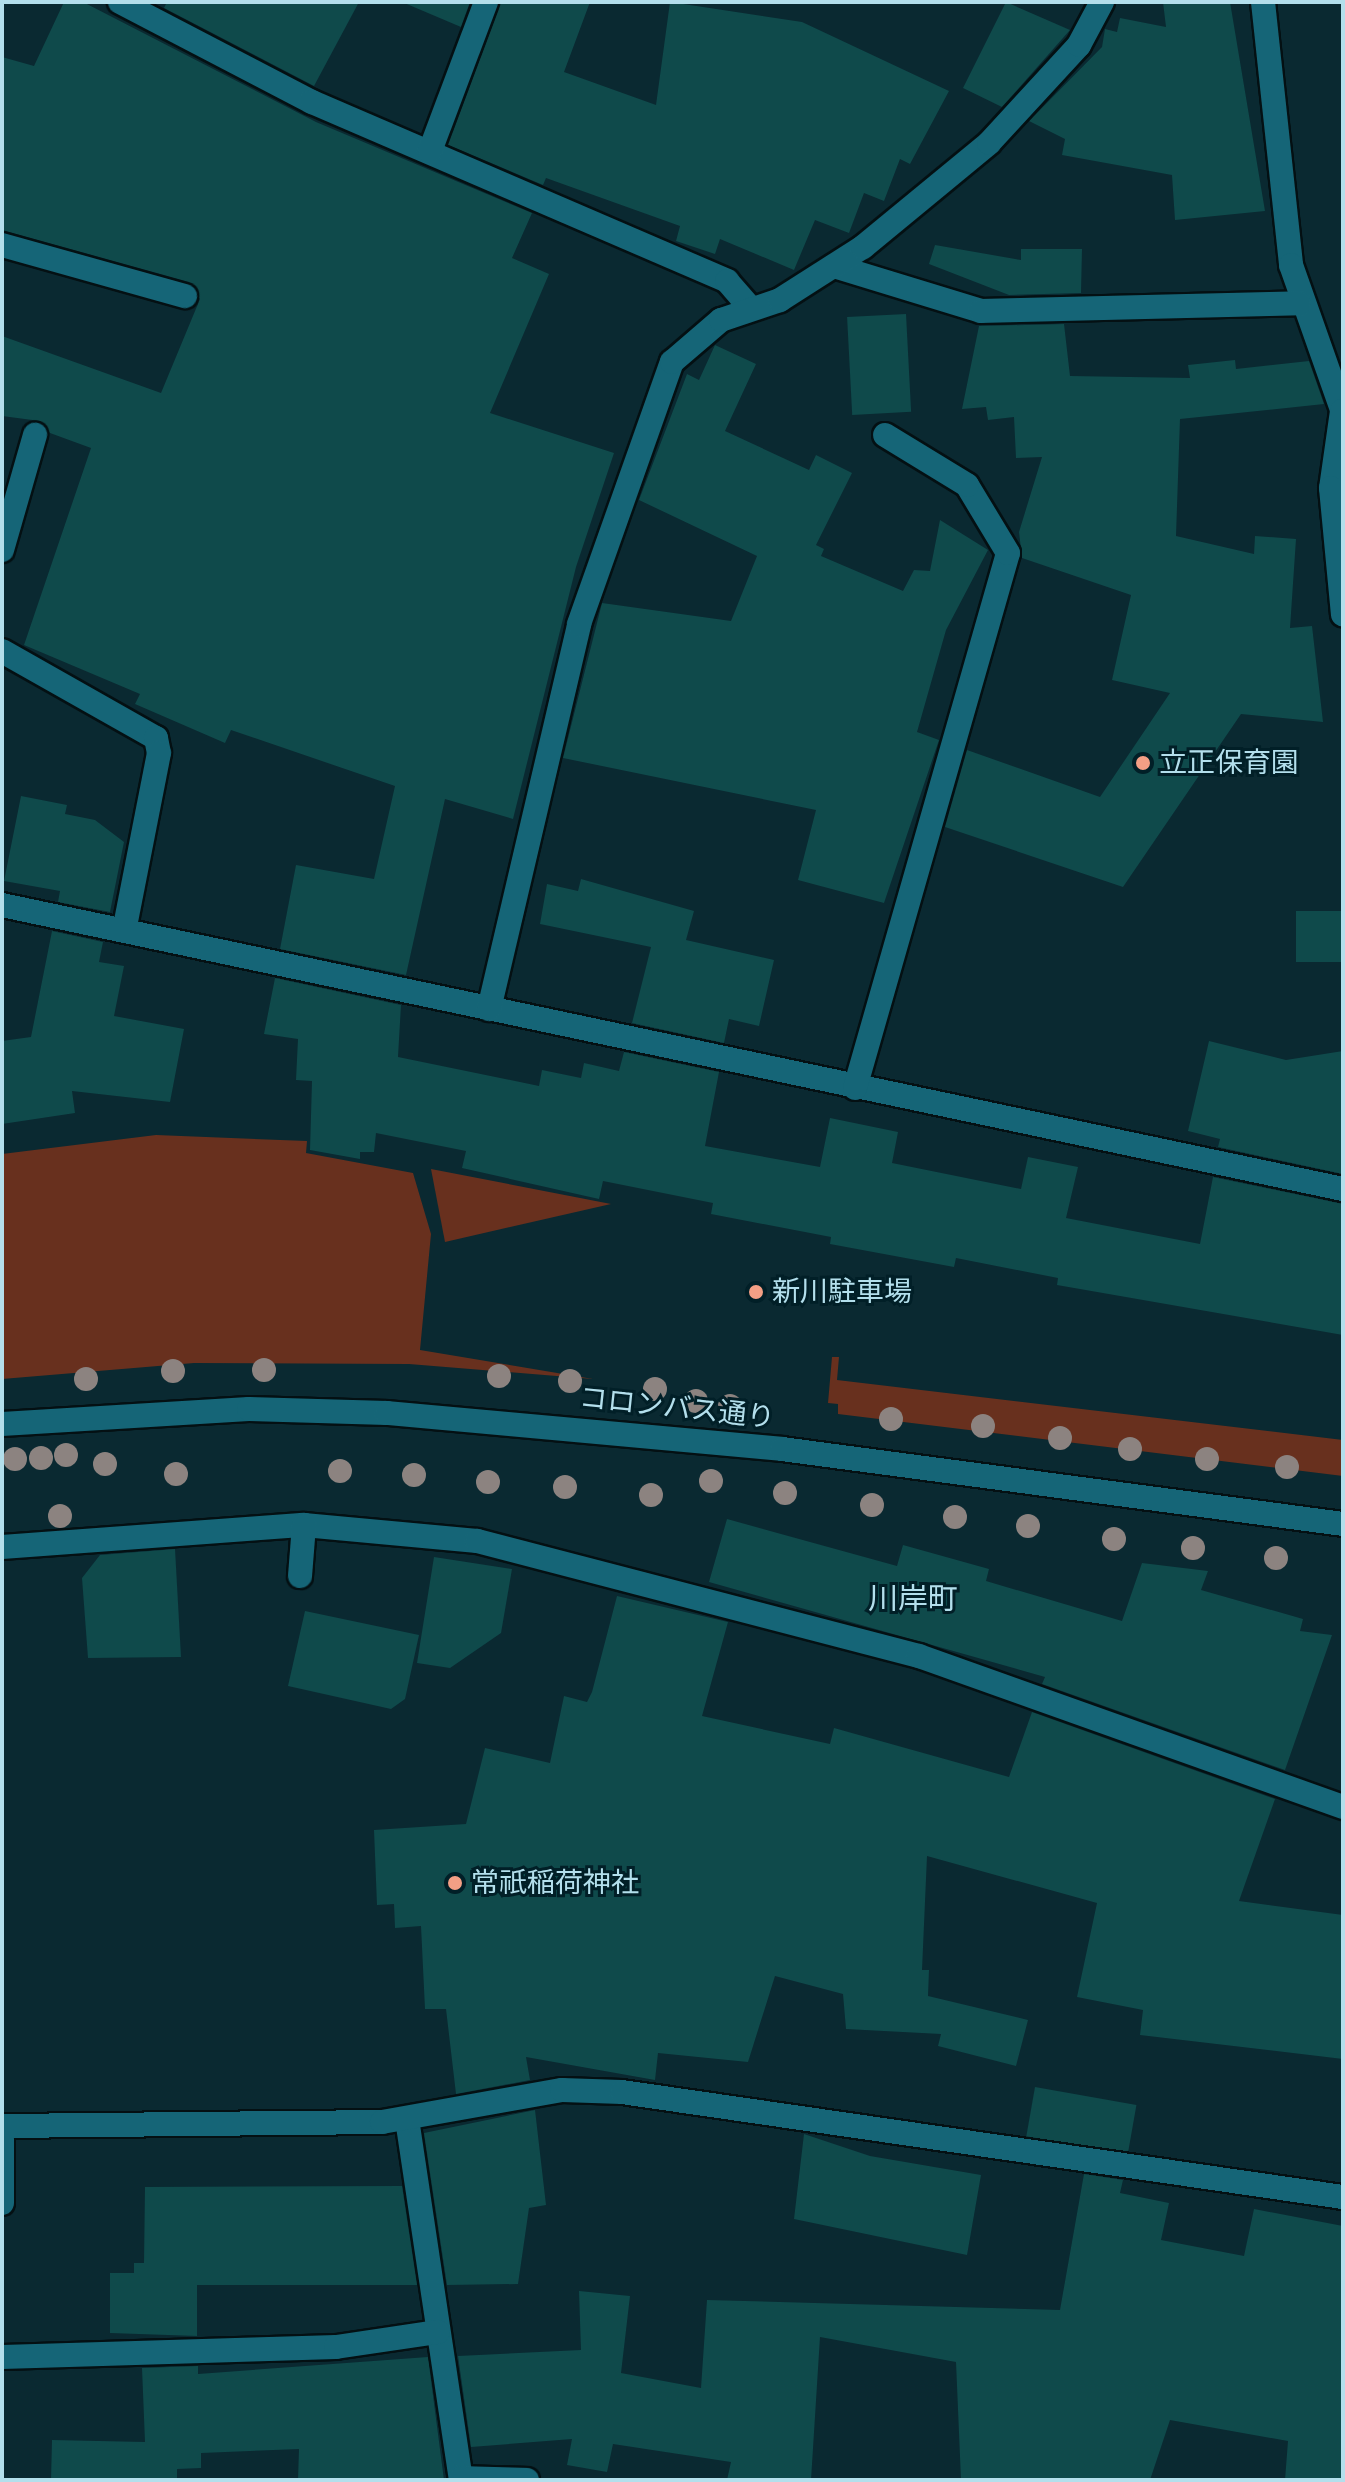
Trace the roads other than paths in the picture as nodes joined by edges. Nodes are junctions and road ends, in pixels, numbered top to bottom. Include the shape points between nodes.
1 (120, 2) edge
2 (486, 2) edge
3 (1102, 2) edge
4 (1263, 2) edge
5 (430, 151) junction
6 (2, 245) edge
7 (834, 266) junction
8 (185, 296) dead end
9 (1299, 303) junction
10 (749, 306) junction
11 (1342, 412) edge
12 (35, 435) dead end
13 (885, 435) dead end
14 (2, 550) edge
15 (1343, 614) edge
16 (2, 651) edge
17 (2, 905) edge
18 (124, 931) junction
19 (489, 1009) junction
20 (855, 1088) junction
21 (1343, 1189) edge
22 (2, 1424) edge
23 (1343, 1524) edge
24 (304, 1525) junction
25 (2, 1547) edge
26 (300, 1576) dead end
27 (1343, 1807) edge
28 (407, 2119) junction
29 (2, 2126) edge
30 (2, 2139) edge
31 (1343, 2197) edge
32 (2, 2203) edge
33 (438, 2332) junction
34 (2, 2357) edge
35 (461, 2479) edge
36 (527, 2480) edge

1 - 5 street via 312,102
2 - 5 street
3 - 7 street via 1079,45 1019,114
4 - 9 street
5 - 10 street via 727,281
6 - 8 street
7 - 9 street via 981,311
7 - 10 street via 780,300
9 - 11 street
10 - 19 street via 696,335 672,362 638,449 579,624
11 - 15 street via 1331,488
12 - 14 street
13 - 20 street via 967,485 1008,553
16 - 18 street via 156,738
17 - 18 street
18 - 19 street
19 - 20 street
20 - 21 street
22 - 23 street, コロンバス通り via 233,1409 387,1413 782,1449
24 - 25 street
24 - 26 street
24 - 27 street via 477,1541 919,1656
28 - 29 street
28 - 31 street via 562,2090 638,2093
28 - 33 street
30 - 32 street
33 - 34 street via 336,2347
33 - 35 street
35 - 36 street

